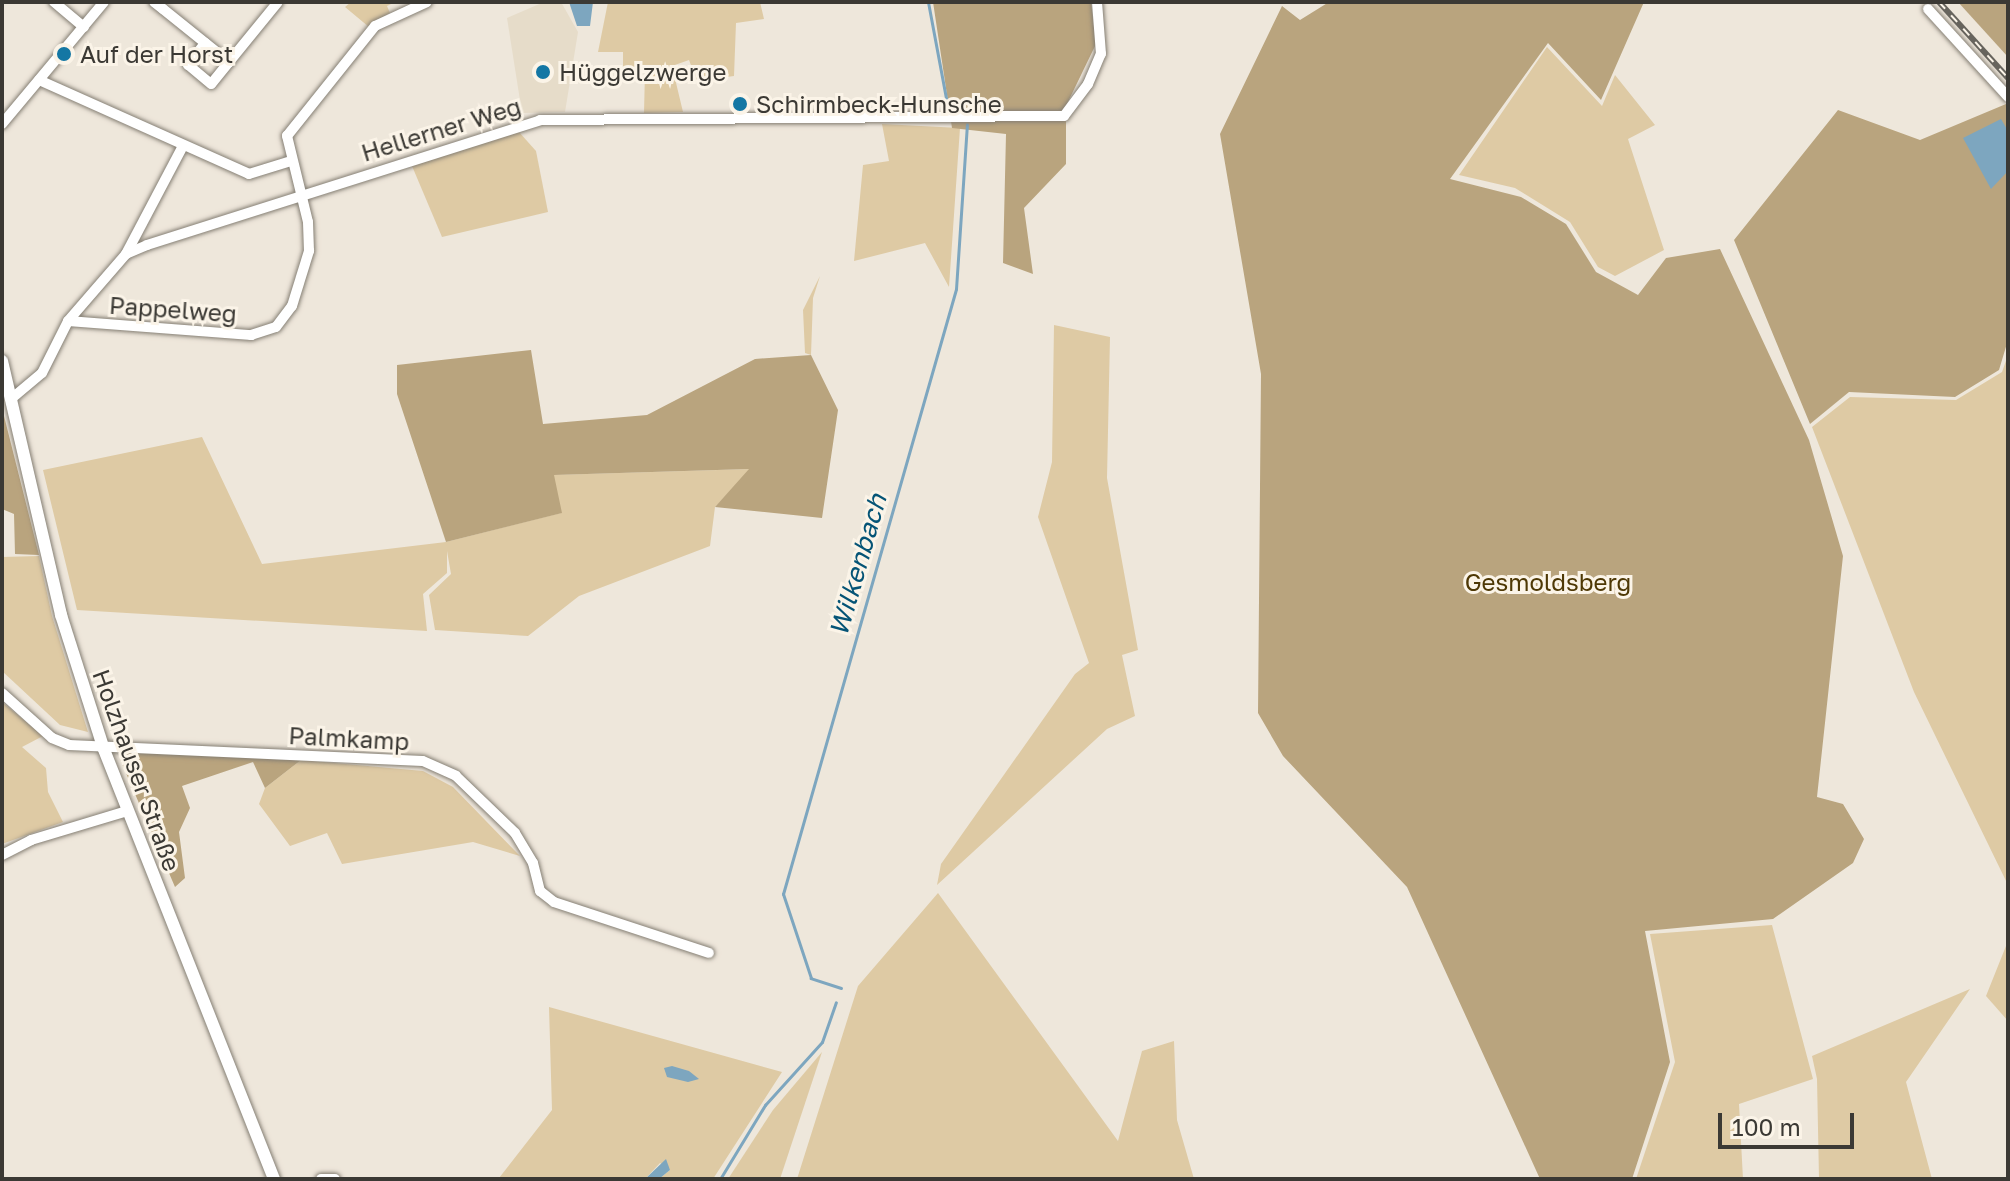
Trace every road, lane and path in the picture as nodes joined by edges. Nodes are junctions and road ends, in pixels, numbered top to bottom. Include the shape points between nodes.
1 (54, 2) edge
2 (104, 2) edge
3 (154, 2) edge
4 (278, 2) edge
5 (427, 2) edge
6 (1097, 2) edge
7 (1928, 9) dead end
8 (84, 27) junction
9 (205, 43) junction
10 (229, 62) junction
11 (39, 80) junction
12 (2008, 97) edge
13 (2, 124) edge
14 (183, 146) junction
15 (291, 161) junction
16 (302, 194) junction
17 (126, 254) junction
18 (68, 321) junction
19 (2, 361) edge
20 (13, 405) junction
21 (2, 418) edge
22 (2, 693) edge
23 (103, 747) junction
24 (127, 811) junction
25 (2, 855) edge
26 (709, 953) dead end
27 (274, 1179) edge
28 (321, 1179) edge
29 (335, 1179) edge

1 - 8 street
2 - 8 street
3 - 9 street
4 - 10 street
5 - 15 street via 375,26 287,136
6 - 16 street, Hellerner Weg via 1101,54 1088,84 1064,116 540,120
7 - 12 street
8 - 11 street
9 - 10 street
9 - 10 street via 188,65 211,84
11 - 13 street
11 - 14 street
14 - 15 street via 249,174
14 - 17 street
15 - 16 street, Pappelweg
16 - 17 street, Hellerner Weg
16 - 18 street, Pappelweg via 308,222 306,263 292,306 276,327 251,335
17 - 18 street
18 - 20 street via 42,373
19 - 20 street, Holzhauser Straße
20 - 21 street
20 - 23 street, Holzhauser Straße via 61,615
22 - 23 street, Palmkamp via 52,738
23 - 24 street, Holzhauser Straße
23 - 26 street, Palmkamp via 423,761 456,776 515,833 533,863 540,891 554,902
24 - 25 street via 31,840
24 - 27 street, Holzhauser Straße
28 - 29 street

